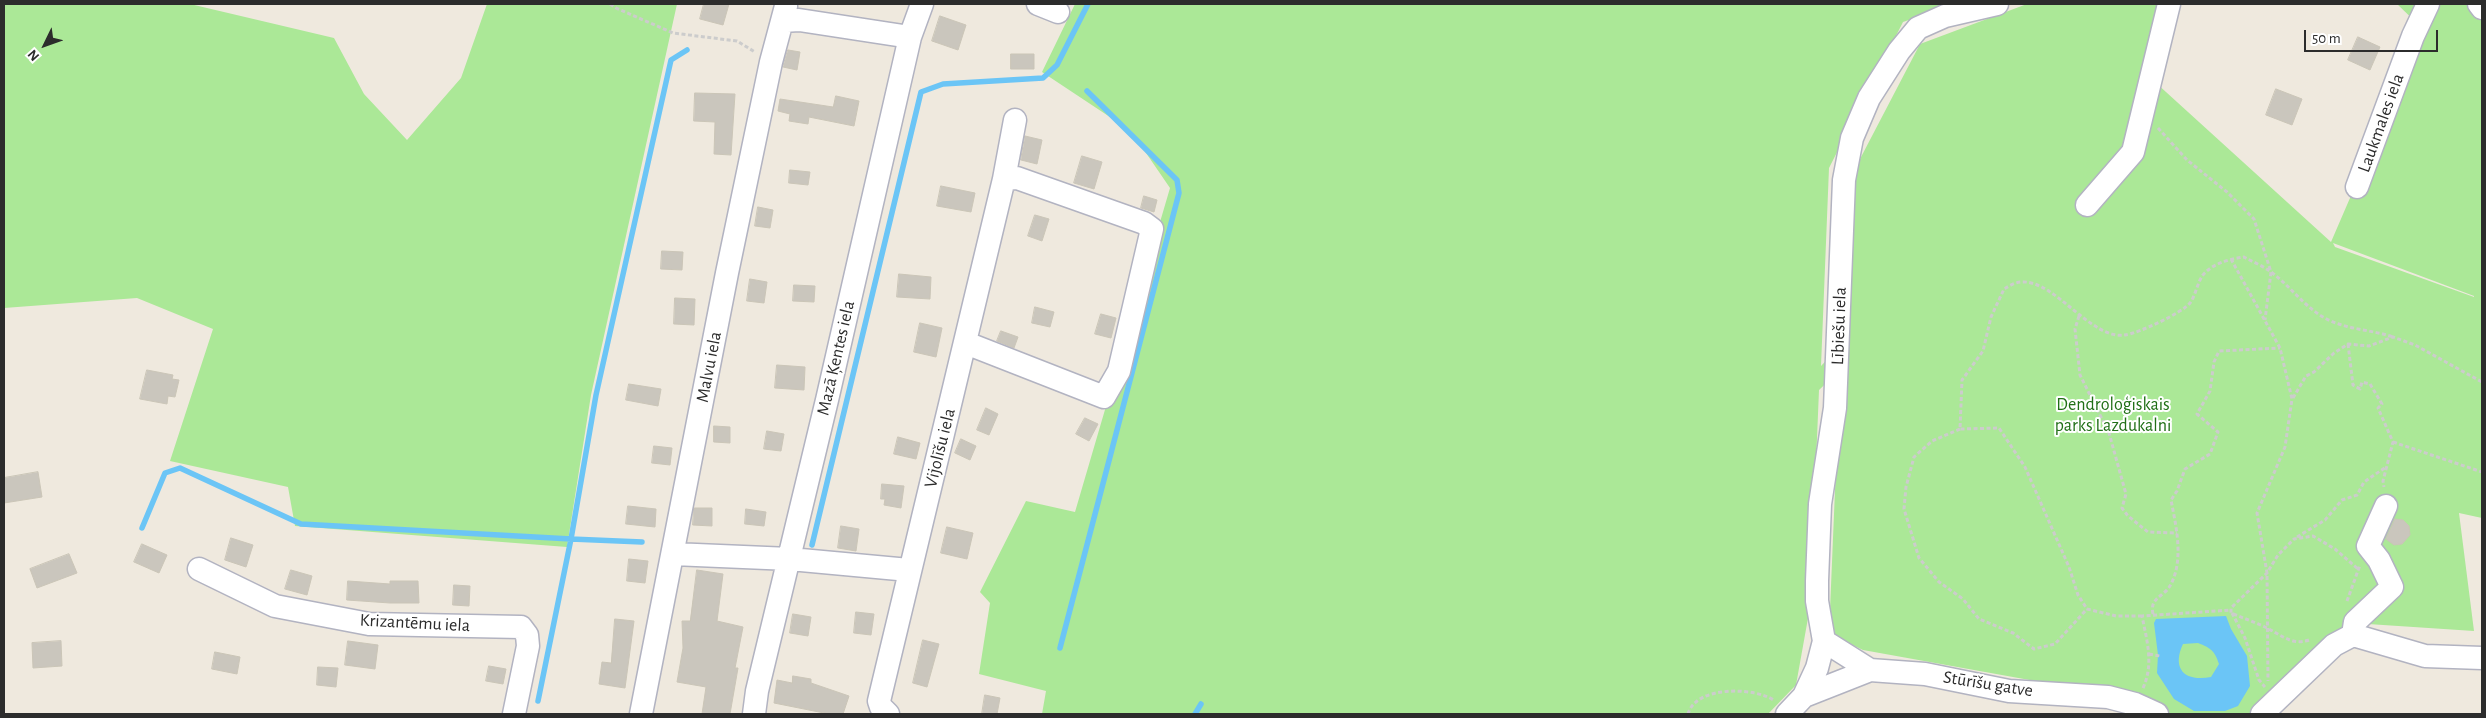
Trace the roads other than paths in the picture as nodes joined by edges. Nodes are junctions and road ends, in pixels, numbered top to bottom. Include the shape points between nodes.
1 (922, 4) edge
2 (1997, 4) edge
3 (2169, 4) edge
4 (2428, 4) edge
5 (2479, 4) edge
6 (2482, 8) edge
7 (910, 37) junction
8 (1015, 120) dead end
9 (1004, 179) junction
10 (2357, 187) dead end
11 (2087, 205) dead end
12 (966, 342) junction
13 (2386, 506) dead end
14 (672, 554) junction
15 (790, 559) junction
16 (199, 568) dead end
17 (909, 570) junction
18 (2352, 636) junction
19 (1824, 641) junction
20 (2482, 658) edge
21 (1870, 670) junction
22 (1804, 696) junction
23 (514, 714) edge
24 (641, 714) edge
25 (754, 714) edge
26 (888, 714) edge
27 (1788, 714) edge
28 (2157, 714) edge
29 (2262, 714) edge

1 - 7 street, Mazā Ķentes iela
2 - 19 street, Lībiešu iela via 1945,16 1918,28 1898,51 1869,98 1852,138 1844,180 1835,408 1820,504 1817,588
3 - 11 street via 2133,152
4 - 10 street, Laukmales iela
5 - 6 street
7 - 14 street, Malvu iela via 799,20 784,13 771,62
7 - 15 street, Mazā Ķentes iela
8 - 9 street, Vijolīšu iela
9 - 12 street, Vijolīšu iela
9 - 12 street via 1017,178 1144,223 1152,229 1119,371 1104,397
12 - 17 street, Vijolīšu iela
13 - 18 street via 2368,546 2392,587 2356,622
14 - 15 street
14 - 24 street, Malvu iela
15 - 17 street
15 - 25 street, Mazā Ķentes iela
16 - 23 street, Krizantēmu iela via 275,606 369,624 521,627 527,635 528,646
17 - 26 street, Vijolīšu iela via 880,701
18 - 20 street via 2425,656
18 - 29 street via 2334,645
19 - 21 street, Stūrīšu gatve
19 - 22 street, Lībiešu iela via 1817,668
21 - 22 street
21 - 28 street, Stūrīšu gatve via 1925,674 2009,691 2108,697
22 - 27 street, Lībiešu iela

